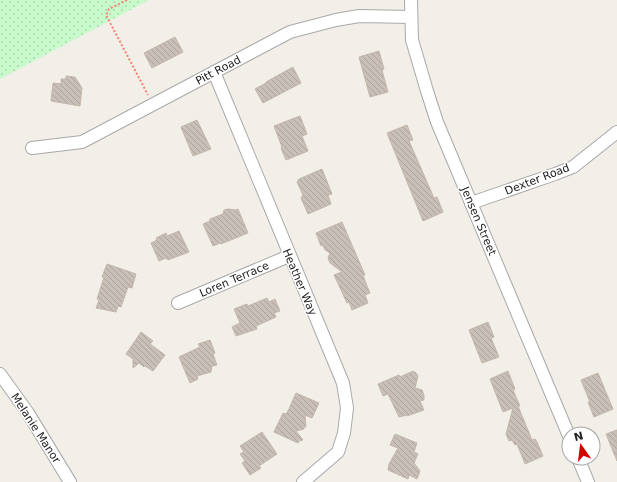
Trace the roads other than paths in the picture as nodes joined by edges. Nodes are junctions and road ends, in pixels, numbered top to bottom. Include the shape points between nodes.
1 (411, 0) edge
2 (411, 17) junction
3 (214, 72) junction
4 (617, 132) edge
5 (32, 148) dead end
6 (472, 203) junction
7 (289, 256) junction
8 (178, 303) dead end
9 (0, 374) edge
10 (565, 426) edge
11 (581, 466) edge
12 (70, 482) edge
13 (303, 482) edge
14 (588, 482) edge

1 - 2 street, Jensen Street
2 - 3 street, Pitt Road via 360,16 290,32
2 - 6 street, Jensen Street via 412,40 426,91
3 - 5 street, Pitt Road via 82,142
3 - 7 street, Heather Way
4 - 6 street, Dexter Road via 573,167
6 - 10 street, Jensen Street
7 - 8 street, Loren Terrace
7 - 13 street, Heather Way via 343,383 347,408 344,433 338,452
9 - 12 street, Melanie Manor via 28,413
11 - 14 street

